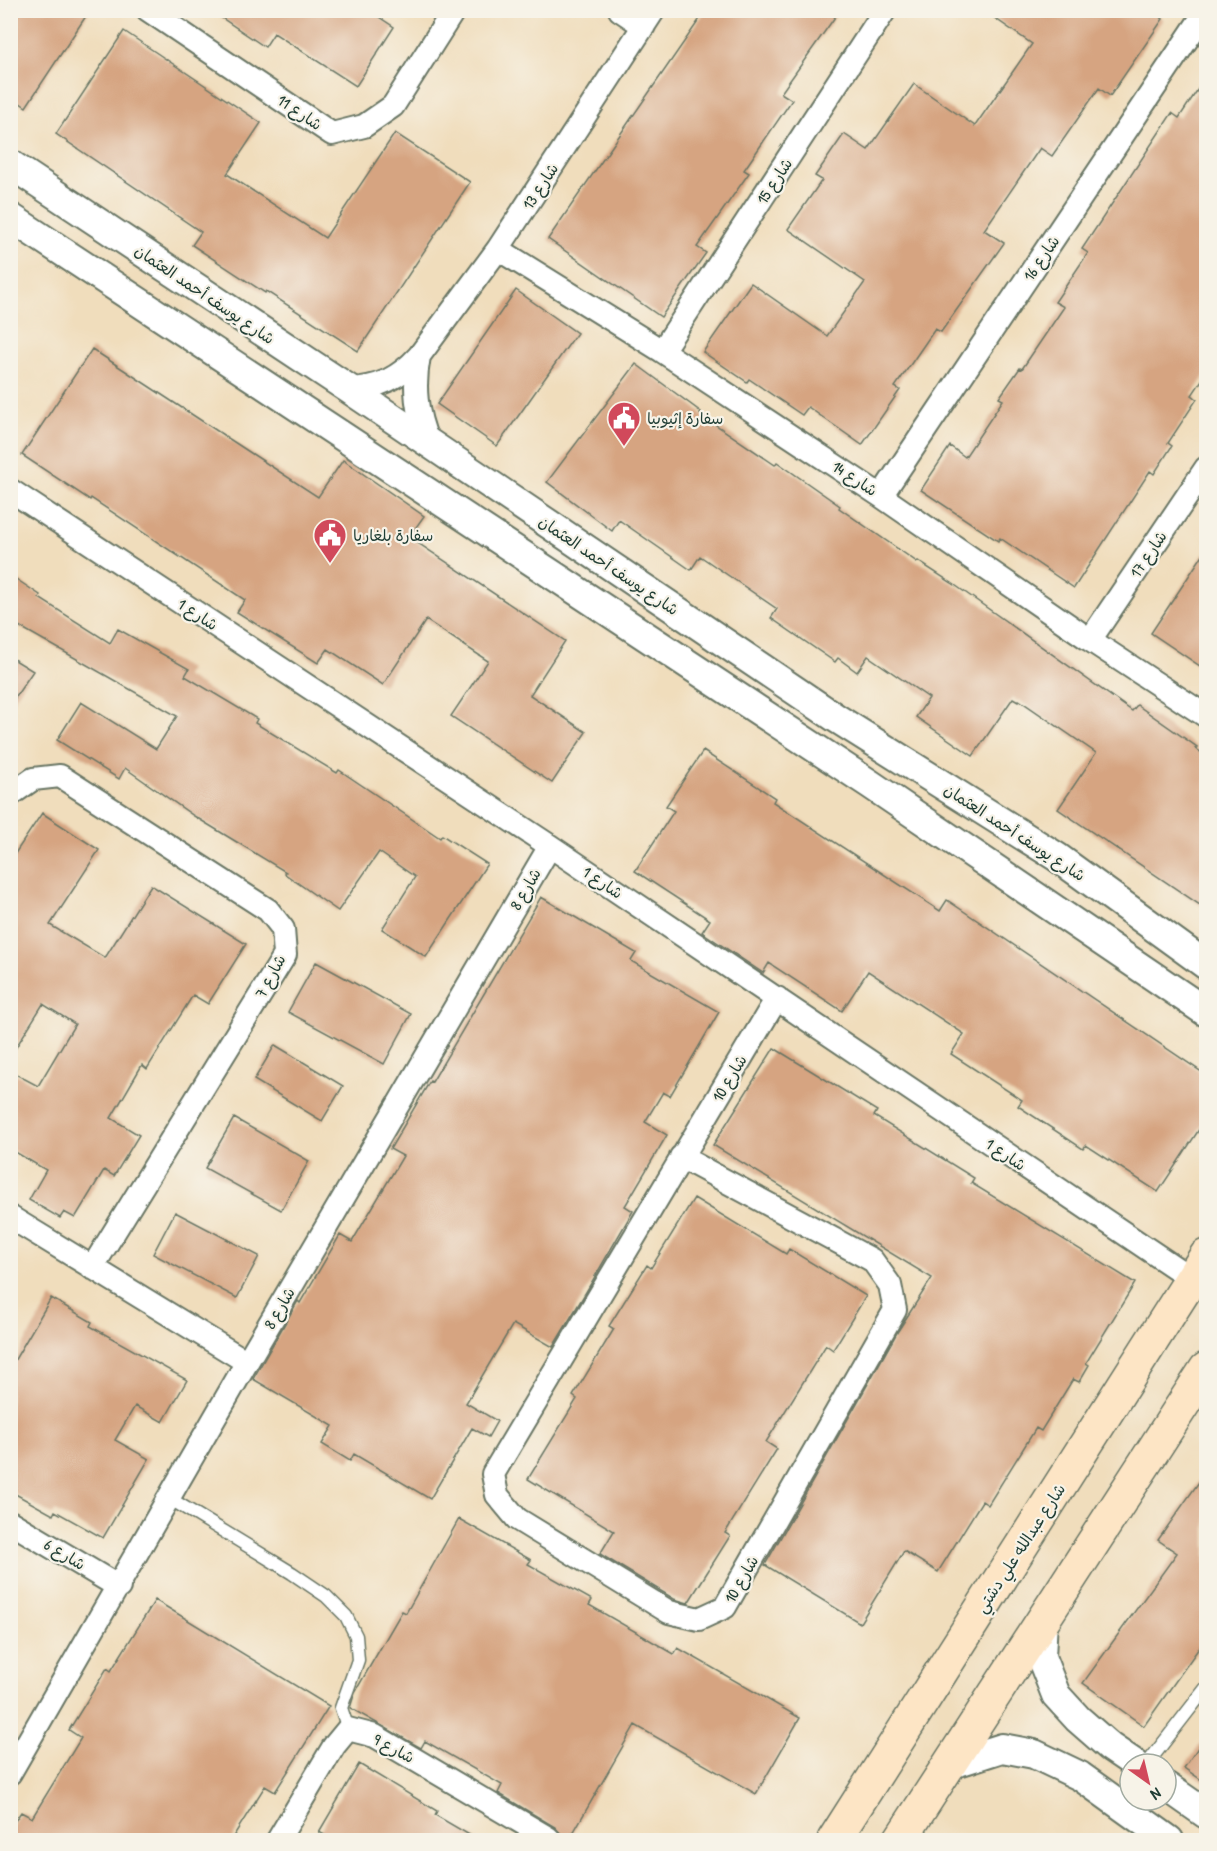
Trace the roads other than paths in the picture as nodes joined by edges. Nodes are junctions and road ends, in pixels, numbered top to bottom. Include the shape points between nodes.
1 (148, 10) edge
2 (454, 10) edge
3 (620, 10) edge
4 (885, 10) edge
5 (649, 18) edge
6 (1198, 18) edge
7 (10, 164) edge
8 (10, 218) edge
9 (498, 249) junction
10 (662, 351) junction
11 (419, 356) junction
12 (349, 389) junction
13 (428, 442) junction
14 (1206, 468) edge
15 (10, 490) edge
16 (881, 496) junction
17 (595, 602) junction
18 (1090, 640) junction
19 (1206, 716) edge
20 (836, 718) junction
21 (870, 784) junction
22 (10, 795) edge
23 (550, 846) junction
24 (1057, 857) junction
25 (1075, 923) junction
26 (1206, 965) edge
27 (1206, 992) edge
28 (777, 998) junction
29 (1206, 1012) edge
30 (681, 1157) junction
31 (10, 1217) edge
32 (92, 1268) junction
33 (1199, 1268) edge
34 (247, 1362) junction
35 (1206, 1369) edge
36 (169, 1498) junction
37 (10, 1521) edge
38 (118, 1587) junction
39 (1042, 1620) junction
40 (1206, 1688) edge
41 (348, 1729) junction
42 (1110, 1747) junction
43 (1118, 1752) edge
44 (1156, 1752) edge
45 (949, 1765) junction
46 (10, 1773) edge
47 (1080, 1776) junction
48 (1178, 1794) edge
49 (1206, 1814) edge
50 (278, 1840) edge
51 (550, 1840) edge
52 (834, 1840) edge
53 (900, 1840) edge
54 (1170, 1840) edge

1 - 2 street, شارع 11 via 332,134 364,126 393,106
3 - 5 street
4 - 10 street, شارع 15
5 - 9 street, شارع 13
6 - 16 street, شارع 16
7 - 12 street, شارع يوسف أحمد العثمان
8 - 17 street
9 - 10 street, شارع 14
9 - 11 street, شارع 13
10 - 16 street, شارع 14
11 - 12 street, شارع 13 via 395,378
11 - 13 street, شارع 13 via 415,391
12 - 13 street, شارع يوسف أحمد العثمان
13 - 20 street, شارع يوسف أحمد العثمان
14 - 18 street, شارع 17
15 - 23 street, شارع 1
16 - 18 street, شارع 14
17 - 20 street via 637,611 831,744 840,736
17 - 21 street
18 - 19 street, شارع 14
20 - 24 street, شارع يوسف أحمد العثمان
21 - 24 street via 873,771 892,770 1022,853 1043,861
21 - 25 street
22 - 32 street, شارع 7 via 33,779 60,776 268,910 283,929 285,955
23 - 28 street, شارع 1
23 - 34 street, شارع 8
24 - 26 street, شارع يوسف أحمد العثمان
25 - 27 street via 1089,919 1101,922
25 - 29 street
28 - 30 street, شارع 10
28 - 33 street, شارع 1
30 - 30 street, شارع 10 via 493,1474 497,1495 517,1520 669,1612 699,1619 725,1607 895,1310 890,1285 872,1260
31 - 32 street
32 - 34 street
33 - 52 main road, شارع عبدالله علي دشتي
34 - 36 street, شارع 8
35 - 39 main road
36 - 38 street, شارع 8
36 - 41 lane via 292,1573 326,1596 346,1616 356,1636 358,1660 341,1708
37 - 38 street, شارع 6
38 - 46 street, شارع 8
39 - 42 street via 1041,1657 1056,1695
39 - 45 main road
40 - 44 lane
41 - 50 street
41 - 51 street, شارع 9 via 375,1736
42 - 43 street
42 - 47 street via 1101,1744 1085,1750 1078,1767
45 - 47 street via 1002,1748 1034,1754
45 - 53 main road
47 - 54 street
48 - 49 street

